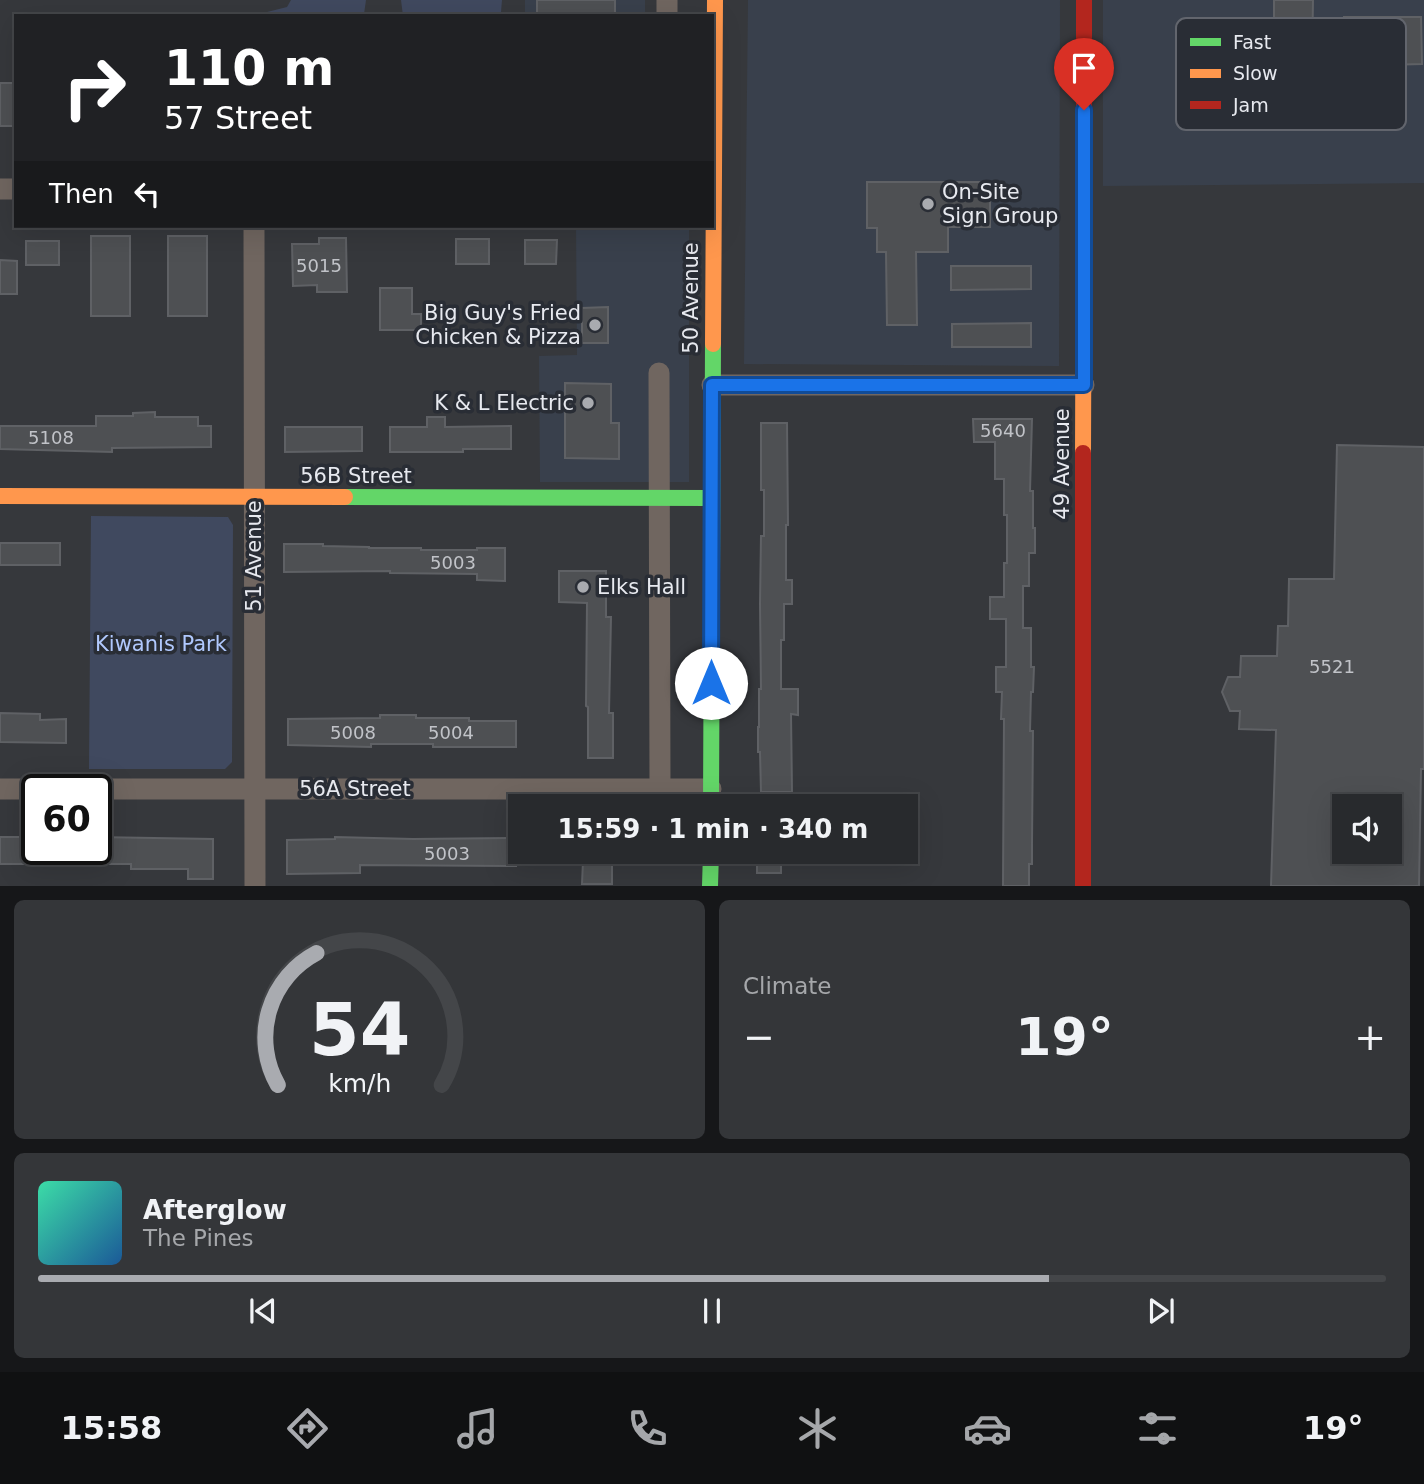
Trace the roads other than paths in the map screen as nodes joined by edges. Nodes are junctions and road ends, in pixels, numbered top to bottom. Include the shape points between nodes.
1 (715, 0) edge
2 (1084, 0) edge
3 (714, 94) edge
4 (254, 228) edge
5 (713, 228) edge
6 (659, 373) dead end
7 (712, 385) junction
8 (1084, 385) junction
9 (0, 496) edge
10 (254, 497) junction
11 (661, 498) junction
12 (712, 498) junction
13 (0, 789) edge
14 (254, 789) junction
15 (660, 789) junction
16 (688, 794) edge
17 (711, 794) edge
18 (710, 864) edge
19 (255, 886) edge
20 (710, 886) edge
21 (1083, 886) edge

1 - 3 street, 50 Avenue
2 - 8 street, 49 Avenue
4 - 10 street, 51 Avenue
5 - 7 street, 50 Avenue
6 - 11 street
7 - 8 street
7 - 12 street, 50 Avenue
8 - 21 street, 49 Avenue
9 - 10 street, 56B Street
10 - 11 street, 56B Street
10 - 14 street, 51 Avenue
11 - 12 street, 56B Street
11 - 15 street
12 - 17 street, 50 Avenue
13 - 14 street, 56A Street
14 - 15 street, 56A Street
14 - 19 street, 51 Avenue
15 - 16 street, 56A Street
18 - 20 street

